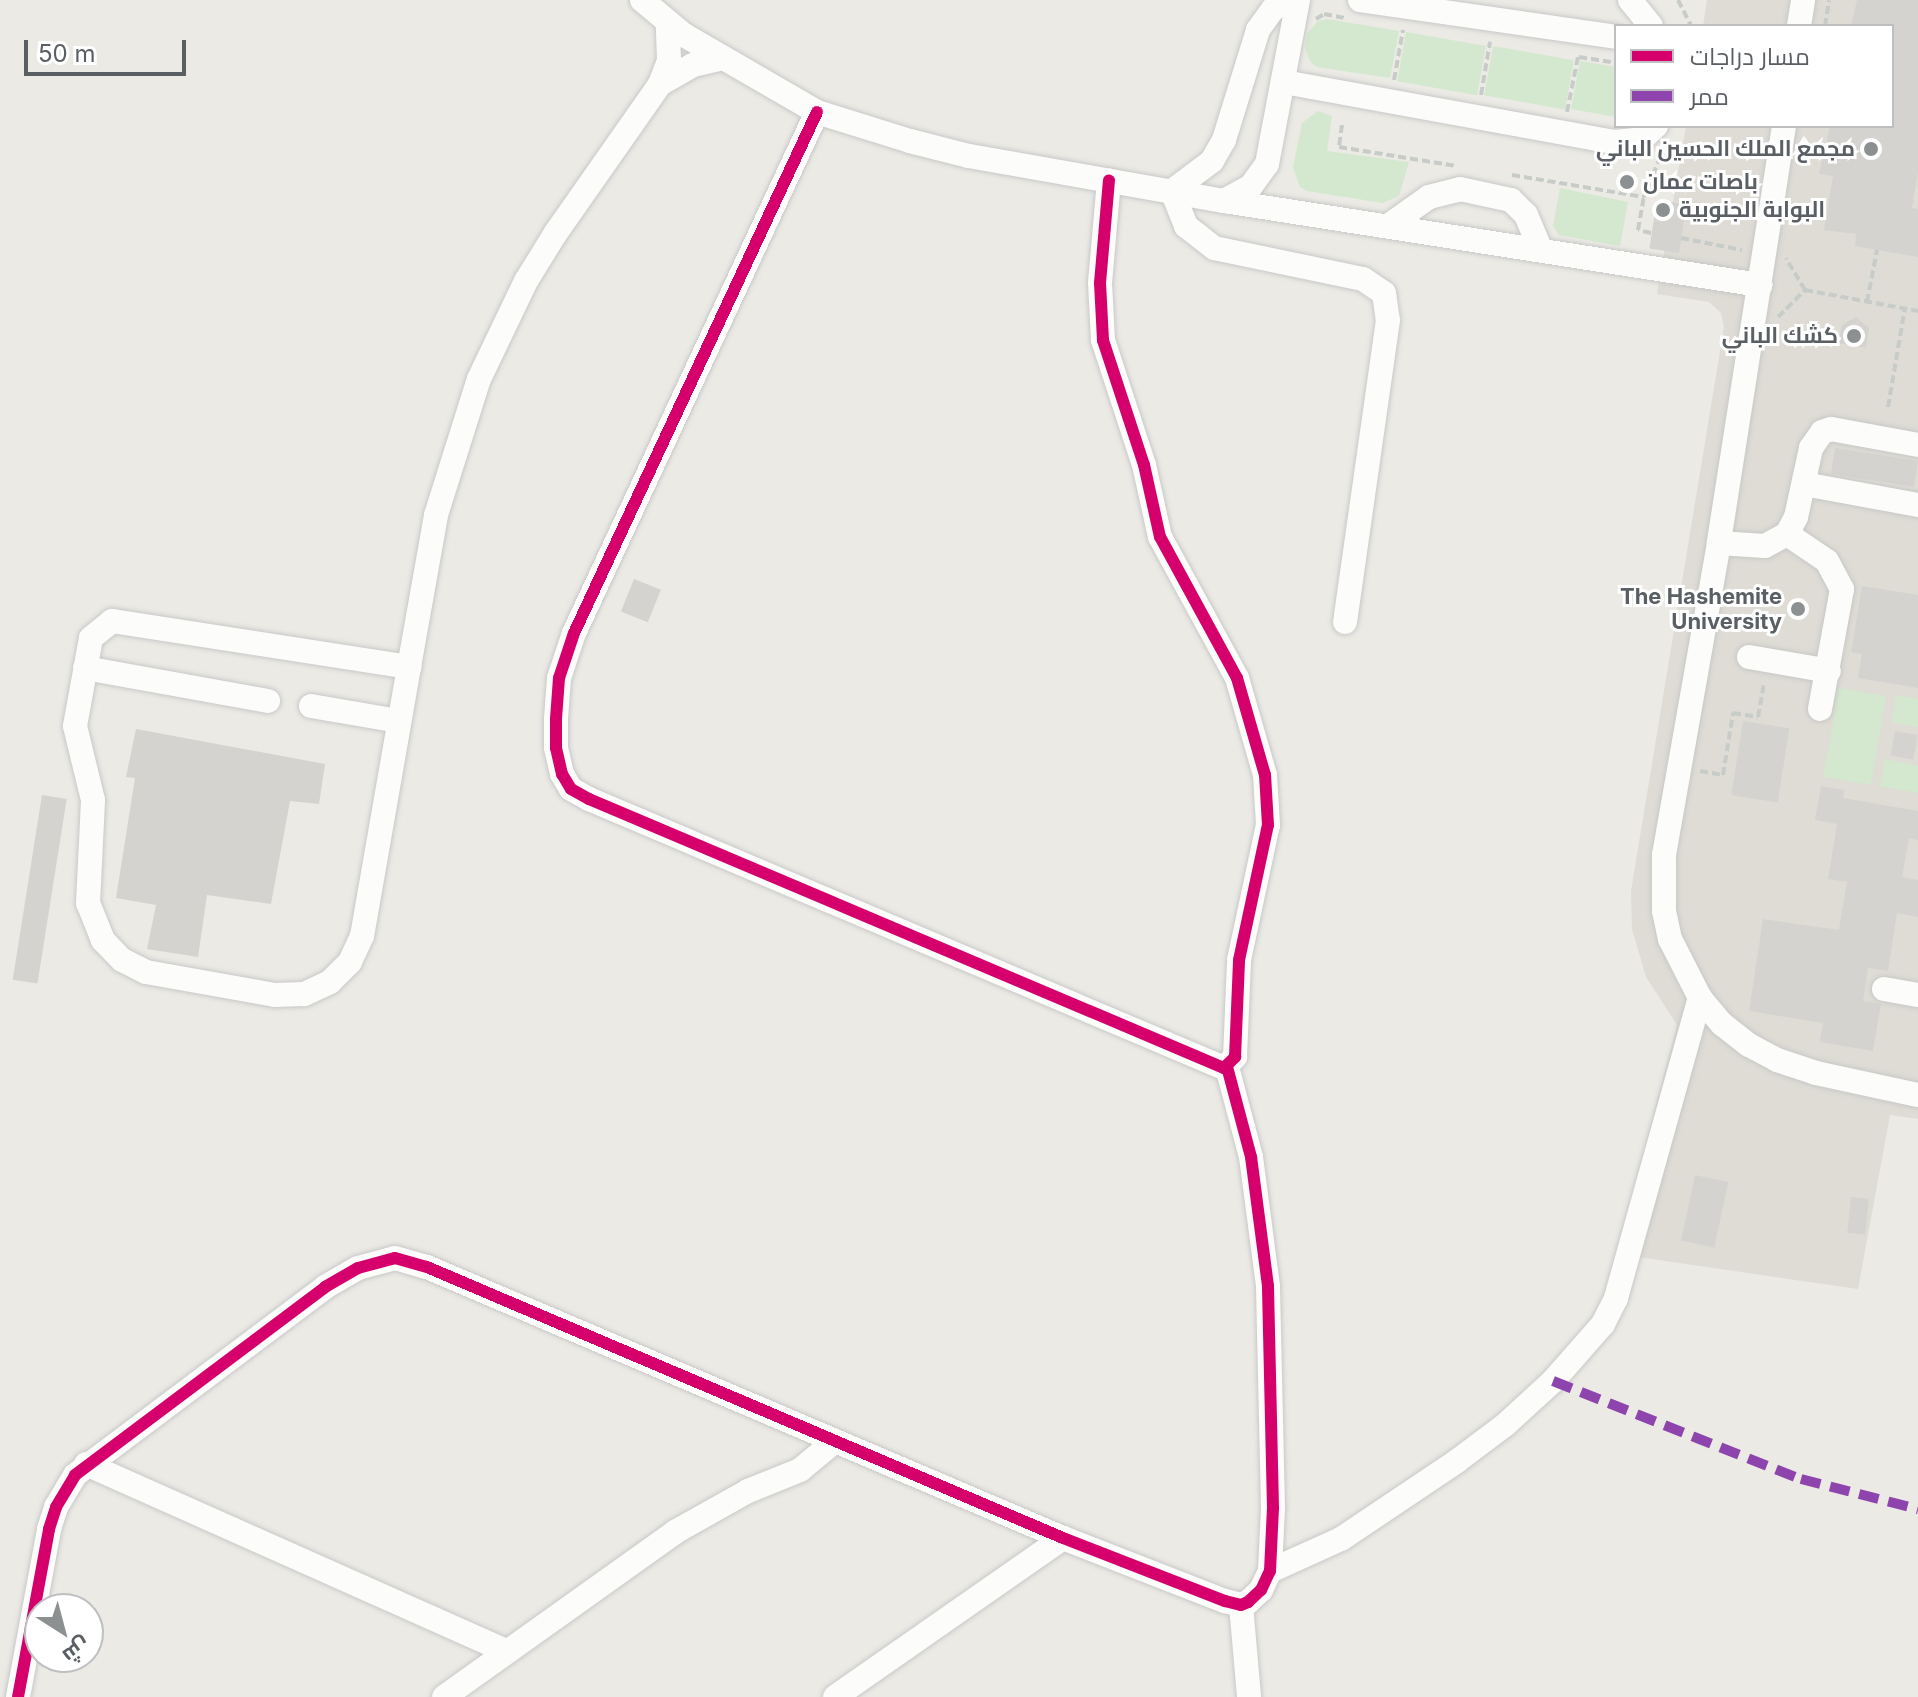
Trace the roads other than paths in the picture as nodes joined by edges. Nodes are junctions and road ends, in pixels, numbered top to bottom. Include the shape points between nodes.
1 (642, 0) edge
2 (1290, 0) edge
3 (1298, 0) edge
4 (1630, 0) edge
5 (1803, 0) edge
6 (1358, 10) edge
7 (668, 22) junction
8 (1649, 24) edge
9 (1799, 24) edge
10 (1614, 37) edge
11 (723, 58) junction
12 (1284, 82) junction
13 (660, 84) junction
14 (817, 112) junction
15 (1784, 128) edge
16 (1662, 133) edge
17 (1109, 180) junction
18 (1172, 191) junction
19 (1224, 201) junction
20 (1388, 226) junction
21 (1541, 250) junction
22 (1760, 285) junction
23 (1918, 445) edge
24 (1804, 484) junction
25 (1918, 505) edge
26 (1787, 534) junction
27 (1719, 543) junction
28 (1345, 622) dead end
29 (1758, 658) road end
30 (409, 667) junction
31 (85, 668) junction
32 (1829, 671) junction
33 (268, 701) dead end
34 (311, 706) dead end
35 (1820, 709) dead end
36 (399, 721) junction
37 (1884, 989) dead end
38 (1918, 995) edge
39 (1700, 998) junction
40 (1227, 1067) junction
41 (1918, 1095) edge
42 (835, 1441) junction
43 (86, 1464) junction
44 (1063, 1538) junction
45 (1270, 1571) junction
46 (1241, 1605) junction
47 (506, 1651) junction
48 (18, 1697) edge
49 (444, 1697) edge
50 (835, 1697) edge
51 (1249, 1697) edge

1 - 7 street
2 - 18 street via 1273,9 1258,30 1224,140 1212,161
3 - 12 street
4 - 8 street
5 - 9 street
6 - 10 street
7 - 11 street
7 - 13 street via 669,60
11 - 13 street via 693,65
11 - 14 street
12 - 16 street via 1615,142
12 - 19 street via 1267,164 1251,186
13 - 30 street via 555,234 479,379 436,515
14 - 17 street via 969,156
14 - 40 street via 574,633 559,678 556,748 562,774 571,789 589,799 1211,1065
15 - 22 street via 1775,256
17 - 18 street
17 - 40 street via 1100,283 1103,340 1144,465 1160,537 1237,678 1265,775 1268,825 1239,960 1235,1057
18 - 19 street
18 - 28 street via 1186,226 1214,248 1363,279 1384,293 1388,320
19 - 20 street
20 - 21 street
20 - 21 street via 1429,197 1460,189 1511,200 1526,215
21 - 22 street
22 - 27 street
23 - 24 street via 1831,429 1822,432 1811,448
24 - 25 street
24 - 26 street
26 - 27 street via 1765,546
26 - 32 street via 1827,561 1839,578 1843,600
27 - 39 street via 1664,854 1670,939
29 - 32 street
30 - 31 street via 120,620 97,630
30 - 36 street
31 - 33 street
31 - 36 street via 75,726 93,800 88,889 96,929 122,960 146,972 275,995 304,994 330,982 357,949
32 - 35 street
34 - 36 street
37 - 38 street
39 - 41 street via 1722,1024 1777,1060
39 - 45 street via 1616,1298 1603,1324 1553,1381 1457,1461 1341,1539
40 - 45 street via 1251,1157 1268,1286
42 - 43 street via 395,1258 358,1268 325,1287
42 - 44 street
42 - 47 street via 800,1470 748,1491 675,1532
43 - 47 street
43 - 48 street via 65,1489 49,1529
44 - 46 street
44 - 50 street
45 - 46 street via 1261,1590
46 - 51 street
47 - 49 street

